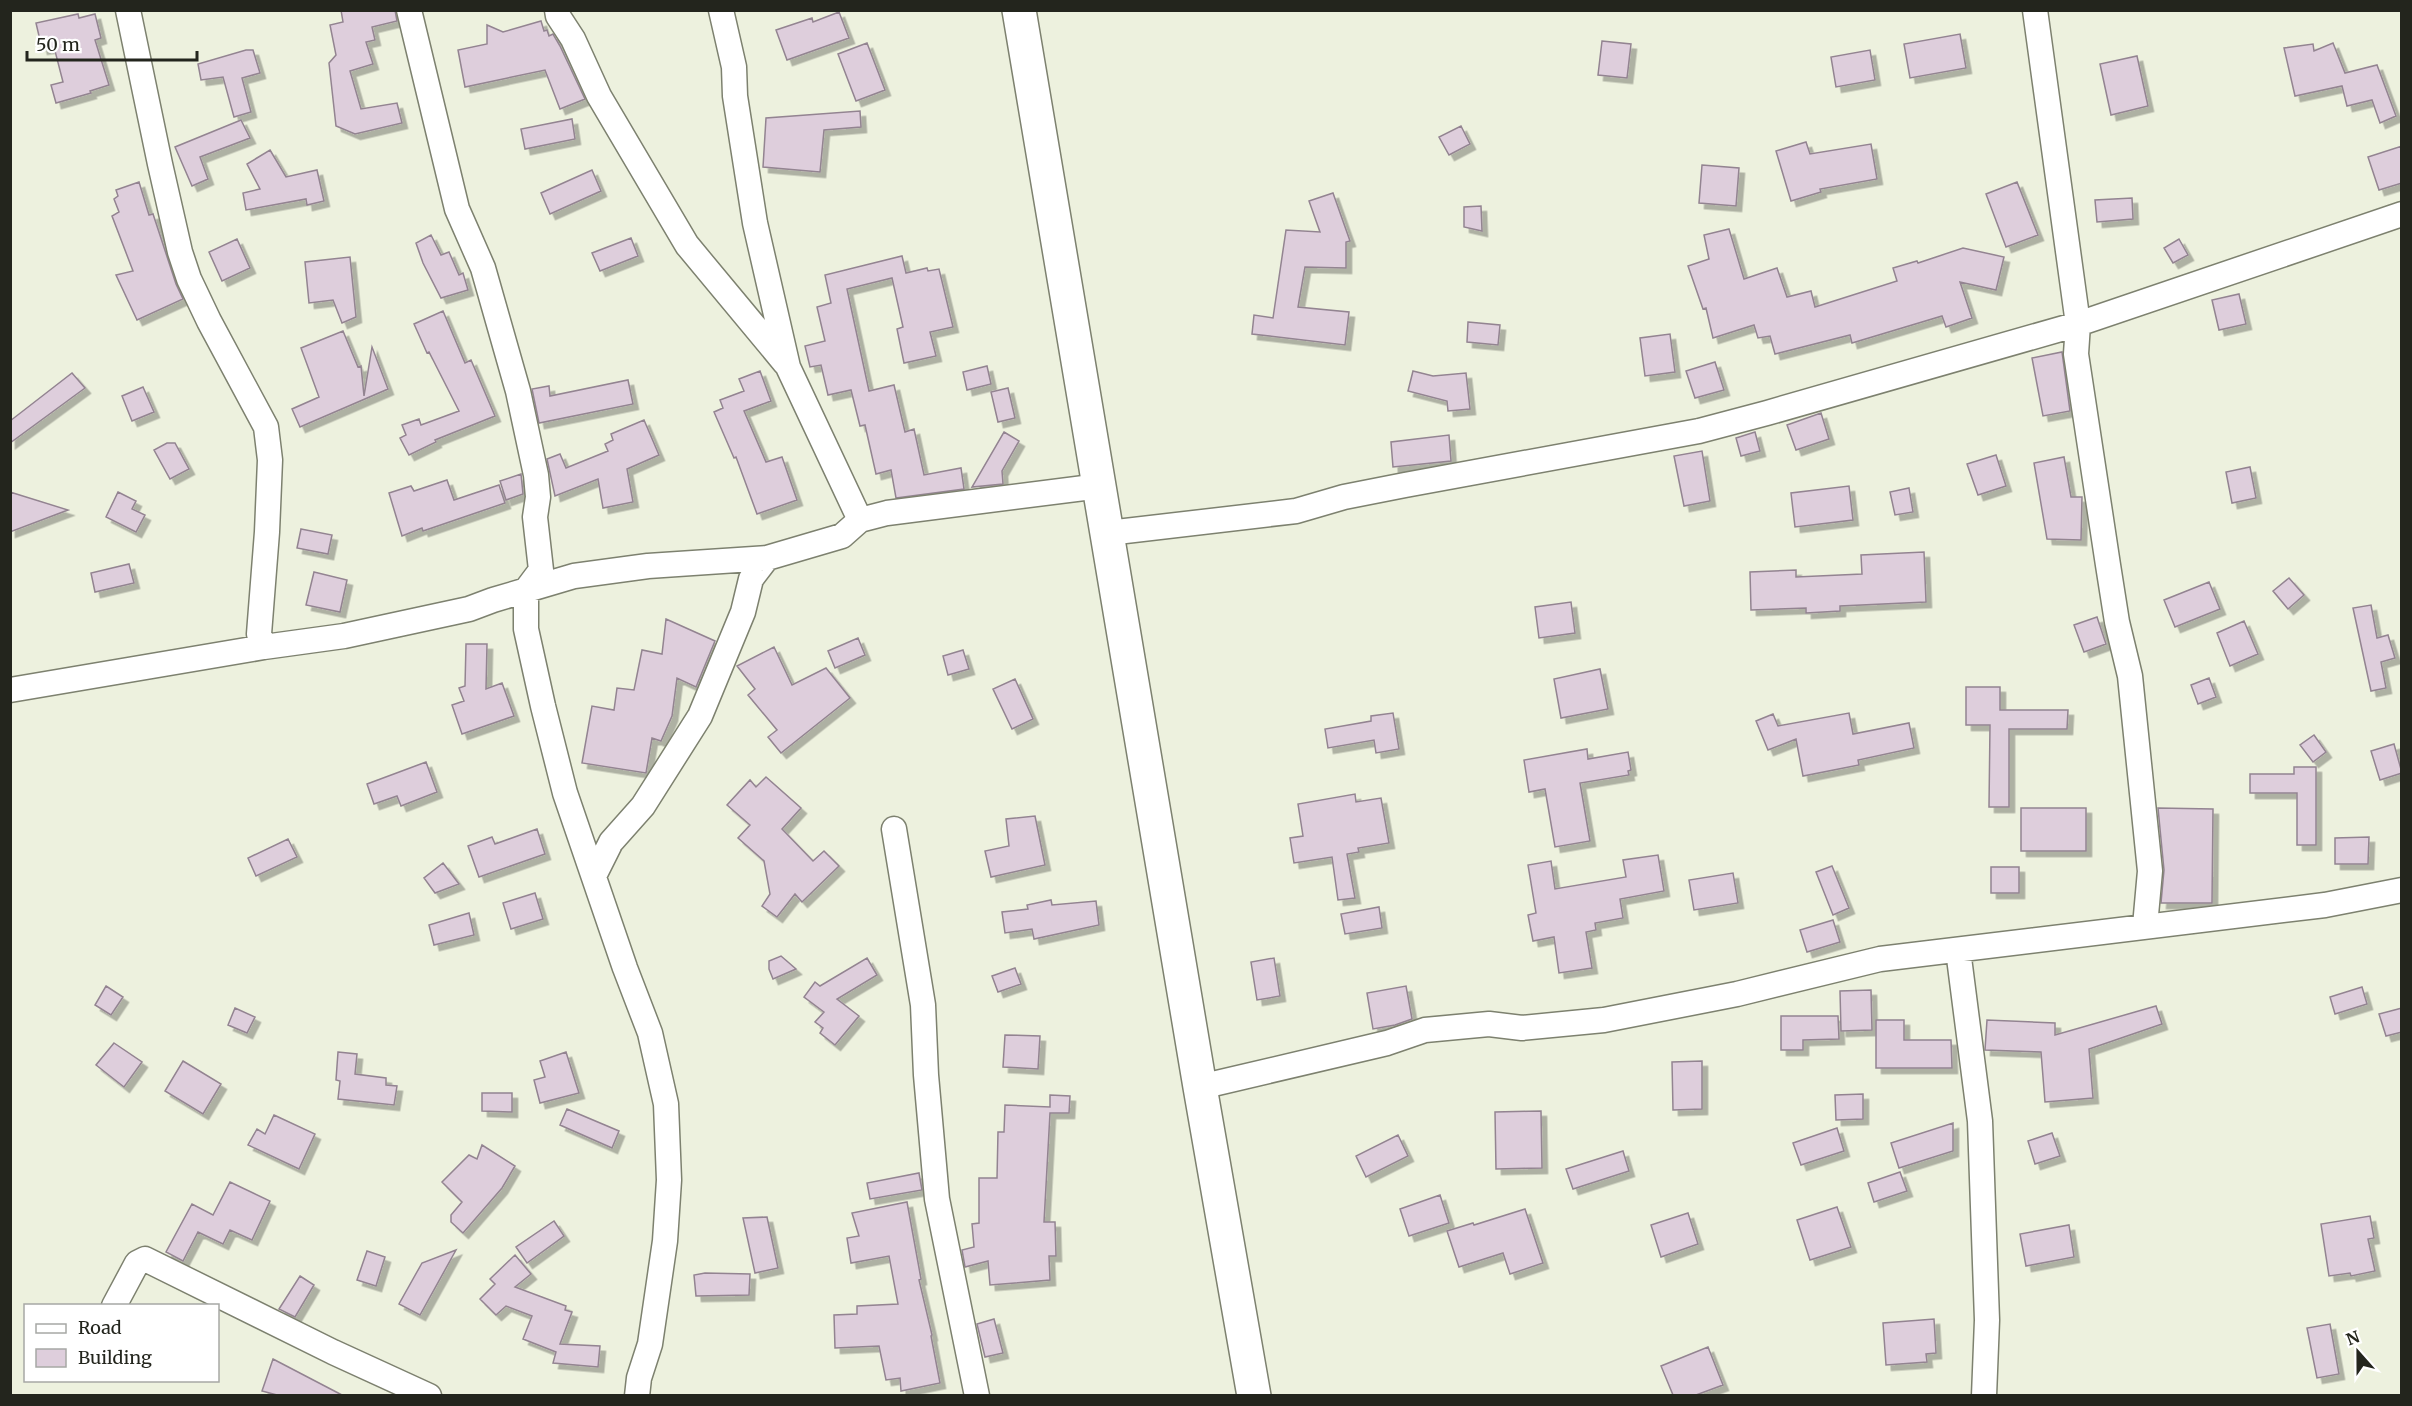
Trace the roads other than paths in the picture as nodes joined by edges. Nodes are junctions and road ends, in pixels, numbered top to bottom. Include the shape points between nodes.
1 (128, 10) edge
2 (409, 10) edge
3 (557, 10) edge
4 (721, 10) edge
5 (1019, 10) edge
6 (2035, 10) edge
7 (2402, 214) edge
8 (2078, 324) junction
9 (788, 367) junction
10 (1100, 486) junction
11 (860, 520) junction
12 (1108, 533) junction
13 (767, 558) junction
14 (526, 590) junction
15 (264, 647) junction
16 (10, 690) edge
17 (894, 829) dead end
18 (594, 876) junction
19 (2402, 890) edge
20 (2145, 926) junction
21 (1958, 950) junction
22 (1200, 1087) junction
23 (115, 1304) edge
24 (429, 1395) edge
25 (637, 1395) edge
26 (977, 1395) edge
27 (1254, 1395) edge
28 (1984, 1395) edge

1 - 15 street via 186,270 208,321 266,427 270,460 259,634
2 - 14 street via 457,209 483,268 518,391 536,475 535,517 541,570
3 - 9 street via 599,96 687,245
4 - 9 street via 734,68 755,224
5 - 10 highway
6 - 8 street
7 - 8 street
8 - 12 street via 1699,431 1382,489 1296,510
8 - 20 street via 2076,354 2117,622 2130,676 2150,871
9 - 11 street
10 - 11 street via 931,506
10 - 12 highway
11 - 13 street via 842,536
12 - 22 highway
13 - 14 street via 648,566 574,576
13 - 18 street via 751,579 742,612 700,716 643,806 611,842
14 - 15 street via 447,614 344,636
14 - 18 street via 526,629 543,706 565,793
15 - 16 street
17 - 26 street via 923,1005 937,1199
18 - 25 street via 650,1033 666,1104 669,1180 665,1241 650,1344
19 - 20 street via 2325,904
20 - 21 street
21 - 22 street via 1880,959 1737,994 1604,1020 1522,1028 1489,1024 1425,1030 1387,1044
21 - 28 street via 1980,1121 1987,1320
22 - 27 highway
23 - 24 street via 137,1263 145,1259

